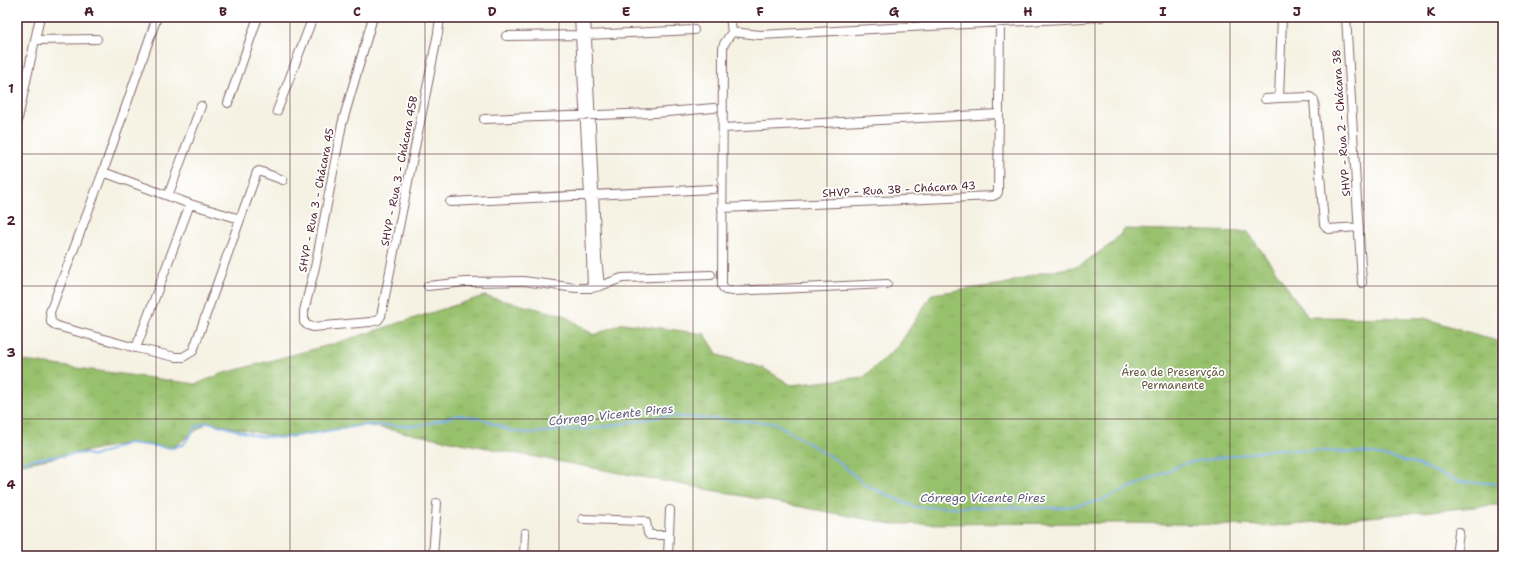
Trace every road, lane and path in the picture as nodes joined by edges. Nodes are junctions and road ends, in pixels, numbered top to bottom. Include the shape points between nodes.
1 (40, 17) edge
2 (157, 17) edge
3 (258, 17) edge
4 (312, 17) edge
5 (373, 17) edge
6 (440, 17) edge
7 (579, 17) edge
8 (586, 17) edge
9 (730, 17) edge
10 (1101, 17) edge
11 (1282, 17) edge
12 (1346, 17) edge
13 (1000, 22) junction
14 (694, 30) dead end
15 (732, 32) junction
16 (583, 35) junction
17 (506, 36) dead end
18 (97, 39) dead end
19 (35, 40) junction
20 (1279, 98) junction
21 (1265, 99) dead end
22 (228, 103) dead end
23 (201, 106) dead end
24 (714, 108) dead end
25 (278, 111) dead end
26 (999, 114) junction
27 (587, 115) junction
28 (484, 119) dead end
29 (17, 123) edge
30 (723, 128) junction
31 (103, 172) junction
32 (283, 180) dead end
33 (713, 189) dead end
34 (592, 195) junction
35 (168, 196) junction
36 (450, 202) dead end
37 (190, 204) junction
38 (722, 208) junction
39 (240, 219) junction
40 (1359, 227) junction
41 (711, 275) dead end
42 (1362, 283) dead end
43 (887, 284) dead end
44 (428, 286) dead end
45 (596, 287) junction
46 (370, 322) joint
47 (136, 348) junction
48 (437, 504) dead end
49 (670, 510) dead end
50 (583, 519) dead end
51 (1459, 532) dead end
52 (525, 533) dead end
53 (669, 535) junction
54 (433, 556) edge
55 (524, 556) edge
56 (668, 556) edge
57 (1456, 556) edge

1 - 19 street
2 - 31 street
3 - 22 street
4 - 25 street
5 - 46 street, SHVP - Rua 3 - Chácara 45 via 342,124 303,318 306,325 313,326
6 - 46 street, SHVP - Rua 3 - Chácara 45B via 381,316 378,320
7 - 16 street
8 - 16 street
9 - 15 street
10 - 13 street
11 - 20 street
12 - 40 street, SHVP - Rua 2 - Chácara 38
13 - 15 street via 760,35
13 - 26 street, SHVP - Rua 3B - Chácara 43
14 - 16 street
15 - 30 street via 722,48
16 - 17 street
16 - 27 street
18 - 19 street
19 - 29 street
20 - 21 street
20 - 40 street via 1313,98 1324,224 1328,228
23 - 35 street
24 - 27 street
26 - 30 street
26 - 38 street, SHVP - Rua 3B - Chácara 43 via 998,192 993,196
27 - 28 street
27 - 34 street
30 - 38 street
31 - 35 street
31 - 47 street via 50,312 50,318 57,326
32 - 39 street via 257,172
33 - 34 street
34 - 36 street
34 - 45 street
35 - 37 street
37 - 39 street
37 - 47 street
38 - 43 street via 721,282 725,290
39 - 47 street via 193,351 183,357
40 - 42 street, SHVP - Rua 2 - Chácara 38
41 - 45 street via 622,278
44 - 45 street via 465,282 523,281 576,288
48 - 54 street
49 - 53 street
50 - 53 street via 644,521 649,535
51 - 57 street
52 - 55 street
53 - 56 street

